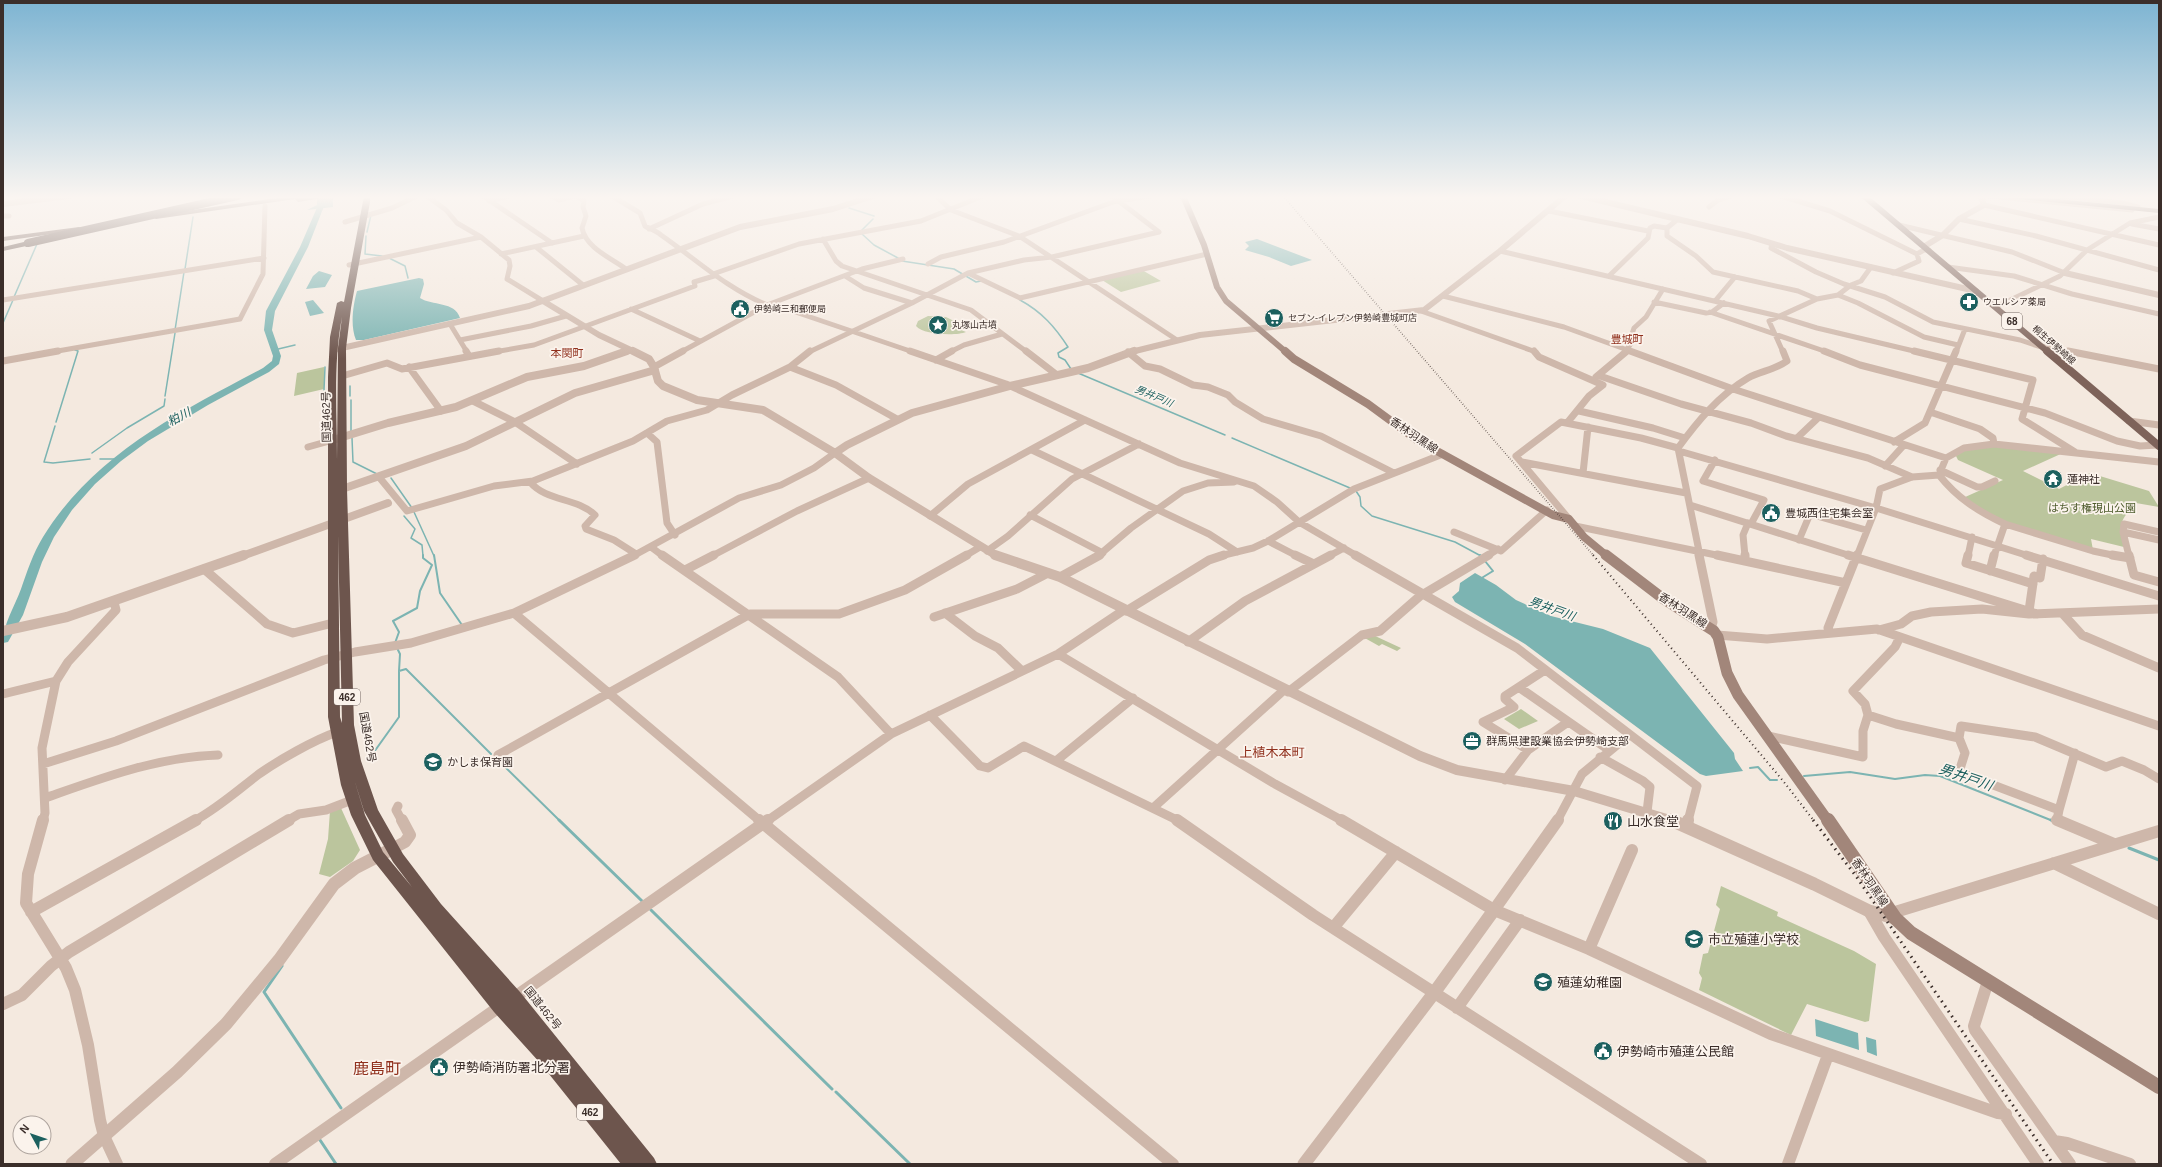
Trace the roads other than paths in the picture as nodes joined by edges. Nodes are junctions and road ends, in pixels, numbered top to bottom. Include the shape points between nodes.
1 (264, 250) edge
2 (355, 250) edge
3 (420, 250) edge
4 (497, 250) edge
5 (519, 250) edge
6 (540, 250) edge
7 (599, 250) edge
8 (679, 250) edge
9 (680, 250) edge
10 (777, 250) edge
11 (830, 250) edge
12 (961, 250) edge
13 (1041, 250) edge
14 (1083, 250) edge
15 (1206, 250) edge
16 (1635, 250) edge
17 (1688, 250) edge
18 (1775, 250) edge
19 (1800, 250) edge
20 (1910, 250) edge
21 (1923, 250) edge
22 (1930, 250) edge
23 (2005, 250) edge
24 (2087, 250) edge
25 (2089, 250) edge
26 (1500, 251) joint
27 (501, 254) junction
28 (1207, 254) junction
29 (1917, 254) junction
30 (264, 258) junction
31 (1052, 258) junction
32 (903, 259) dead end
33 (928, 264) dead end
34 (353, 265) junction
35 (1871, 267) junction
36 (1948, 267) junction
37 (626, 269) junction
38 (2159, 270) edge
39 (857, 271) junction
40 (968, 273) junction
41 (1893, 273) junction
42 (2065, 273) junction
43 (713, 275) junction
44 (845, 276) junction
45 (1609, 276) junction
46 (1735, 277) junction
47 (1090, 281) junction
48 (583, 285) junction
49 (2043, 285) junction
50 (1850, 286) junction
51 (1663, 289) junction
52 (1976, 291) junction
53 (927, 295) junction
54 (1838, 295) junction
55 (2159, 295) edge
56 (1443, 296) junction
57 (1817, 299) junction
58 (3, 300) edge
59 (543, 301) junction
60 (1716, 301) junction
61 (1654, 302) junction
62 (912, 303) junction
63 (1724, 304) junction
64 (769, 305) junction
65 (1996, 307) junction
66 (631, 310) junction
67 (1420, 311) junction
68 (1710, 312) junction
69 (2159, 314) edge
70 (566, 316) junction
71 (1778, 316) junction
72 (450, 324) junction
73 (585, 327) junction
74 (1258, 328) junction
75 (1965, 329) junction
76 (851, 331) junction
77 (1002, 334) junction
78 (1773, 334) junction
79 (460, 340) junction
80 (1177, 340) junction
81 (700, 341) junction
82 (1958, 345) junction
83 (2042, 347) junction
84 (337, 349) junction
85 (631, 350) junction
86 (1627, 351) junction
87 (1128, 352) junction
88 (469, 356) junction
89 (936, 360) junction
90 (1953, 360) junction
91 (3, 362) edge
92 (409, 367) junction
93 (790, 367) junction
94 (655, 368) junction
95 (2159, 369) edge
96 (1057, 375) junction
97 (342, 376) junction
98 (1600, 376) junction
99 (1592, 379) junction
100 (1010, 386) junction
101 (1942, 387) junction
102 (1733, 389) junction
103 (473, 402) junction
104 (720, 403) junction
105 (2025, 408) junction
106 (1579, 410) junction
107 (441, 411) junction
108 (1708, 412) junction
109 (1930, 412) junction
110 (1818, 418) junction
111 (897, 419) junction
112 (1085, 420) junction
113 (2129, 421) junction
114 (515, 422) junction
115 (1567, 423) junction
116 (2159, 425) edge
117 (1588, 427) junction
118 (647, 433) junction
119 (338, 438) junction
120 (1685, 438) junction
121 (1798, 438) junction
122 (1894, 442) junction
123 (1139, 444) junction
124 (1994, 444) junction
125 (1904, 445) junction
126 (308, 446) dead end
127 (2159, 446) edge
128 (1032, 450) junction
129 (1679, 450) junction
130 (2075, 452) junction
131 (835, 453) junction
132 (1443, 454) junction
133 (1946, 458) junction
134 (1715, 460) junction
135 (1522, 462) junction
136 (2159, 462) edge
137 (577, 464) junction
138 (1885, 466) junction
139 (1082, 473) junction
140 (1394, 473) junction
141 (1583, 473) junction
142 (1940, 473) junction
143 (379, 477) junction
144 (1912, 477) junction
145 (870, 478) junction
146 (530, 482) junction
147 (1241, 482) junction
148 (1994, 482) dead end
149 (342, 489) junction
150 (1686, 493) junction
151 (399, 500) junction
152 (388, 504) joint
153 (1690, 505) junction
154 (1876, 508) junction
155 (1157, 509) junction
156 (1547, 510) junction
157 (1030, 515) junction
158 (930, 516) junction
159 (338, 521) junction
160 (1299, 522) junction
161 (1572, 523) junction
162 (1749, 524) junction
163 (2005, 524) junction
164 (1866, 530) junction
165 (1454, 532) dead end
166 (2123, 532) junction
167 (2159, 532) edge
168 (675, 535) junction
169 (1972, 537) junction
170 (1799, 540) junction
171 (2159, 540) edge
172 (1268, 541) junction
173 (1998, 545) junction
174 (651, 547) junction
175 (1344, 548) junction
176 (984, 549) junction
177 (1498, 549) junction
178 (1700, 551) junction
179 (1236, 552) junction
180 (1103, 553) junction
181 (636, 554) junction
182 (1856, 557) junction
183 (2130, 558) junction
184 (2043, 559) junction
185 (1745, 561) junction
186 (1314, 564) junction
187 (204, 569) junction
188 (685, 570) junction
189 (1990, 571) junction
190 (1048, 574) junction
191 (1060, 577) junction
192 (2159, 582) edge
193 (1846, 583) junction
194 (2033, 584) junction
195 (1424, 594) junction
196 (2159, 596) edge
197 (114, 602) junction
198 (2159, 609) edge
199 (1125, 610) junction
200 (2033, 612) junction
201 (514, 613) junction
202 (945, 613) junction
203 (2062, 613) junction
204 (750, 614) junction
205 (934, 617) dead end
206 (333, 623) junction
207 (1879, 630) junction
208 (3, 631) edge
209 (1714, 632) junction
210 (1829, 632) junction
211 (1900, 637) junction
212 (1188, 642) junction
213 (347, 654) junction
214 (1058, 654) junction
215 (334, 657) junction
216 (2159, 668) edge
217 (1545, 670) junction
218 (1022, 671) junction
219 (56, 681) junction
220 (1520, 688) junction
221 (1286, 691) junction
222 (608, 693) junction
223 (3, 694) edge
224 (1133, 698) junction
225 (930, 715) junction
226 (1868, 715) junction
227 (1568, 722) junction
228 (2159, 726) edge
229 (337, 732) junction
230 (891, 734) junction
231 (1629, 734) junction
232 (1768, 736) junction
233 (1959, 738) junction
234 (1219, 749) junction
235 (1528, 750) junction
236 (1609, 750) junction
237 (2075, 753) junction
238 (218, 754) dead end
239 (498, 755) dead end
240 (1600, 757) junction
241 (1056, 761) junction
242 (43, 764) junction
243 (2159, 779) edge
244 (1505, 780) junction
245 (1574, 791) junction
246 (45, 798) junction
247 (352, 800) junction
248 (398, 806) dead end
249 (1153, 808) junction
250 (2059, 810) junction
251 (1647, 812) junction
252 (764, 823) junction
253 (1687, 826) junction
254 (2159, 831) edge
255 (2114, 844) junction
256 (392, 849) junction
257 (1632, 850) dead end
258 (1396, 852) junction
259 (378, 856) junction
260 (2054, 863) junction
261 (1494, 910) junction
262 (1869, 911) junction
263 (31, 912) junction
264 (2159, 914) edge
265 (1893, 916) junction
266 (1520, 920) junction
267 (1333, 928) junction
268 (1589, 949) junction
269 (60, 959) junction
270 (1988, 981) junction
271 (1434, 993) junction
272 (514, 997) junction
273 (3, 1004) edge
274 (500, 1007) junction
275 (1457, 1008) junction
276 (1828, 1055) junction
277 (2159, 1087) edge
278 (2006, 1114) junction
279 (104, 1136) junction
280 (2054, 1141) junction
281 (72, 1164) edge
282 (117, 1164) edge
283 (275, 1164) edge
284 (632, 1164) edge
285 (648, 1164) edge
286 (1173, 1164) edge
287 (1304, 1164) edge
288 (1701, 1164) edge
289 (1788, 1164) edge
290 (2038, 1164) edge
291 (2070, 1164) edge
292 (2130, 1164) edge

1 - 30 street
2 - 34 highway, 国道462号 / 462
3 - 34 street
4 - 27 street
5 - 27 street
6 - 48 street
7 - 37 street
8 - 37 street
9 - 43 street
10 - 43 street
11 - 39 street via 838,262
12 - 33 street via 947,254
13 - 31 street
14 - 31 street
15 - 28 main road, 香林羽黒線
16 - 45 street
17 - 46 street via 1713,272
18 - 50 street via 1807,268
19 - 35 street
20 - 29 street
21 - 29 street
22 - 36 main road, 桐生伊勢崎線 / 68
23 - 42 street
24 - 42 street
25 - 38 street
26 - 45 street
26 - 56 street
27 - 59 street via 510,263 507,279
28 - 47 street
28 - 74 main road, 香林羽黒線 via 1221,295
29 - 41 street via 1919,261
30 - 58 street
30 - 91 street via 262,278 240,319
31 - 40 street via 1024,260
31 - 47 street
32 - 39 street
34 - 84 highway, 国道462号 / 462 via 347,308
35 - 41 street
35 - 50 street via 1861,281
36 - 49 street via 2014,276
36 - 52 main road, 桐生伊勢崎線 / 68
37 - 48 street
39 - 44 street
39 - 53 street
40 - 47 street via 1020,298
40 - 53 street
41 - 52 street
42 - 49 street
42 - 55 street
43 - 64 street via 729,286
43 - 66 street via 694,282 695,286
44 - 62 street via 864,288
44 - 64 street
45 - 51 street
46 - 57 street via 1798,291
46 - 60 street
47 - 80 street
48 - 59 street
49 - 65 street
49 - 69 street via 2086,298
50 - 54 street
50 - 75 street via 1886,297 1933,322
51 - 60 street
51 - 61 street
52 - 65 main road, 桐生伊勢崎線 / 68
53 - 62 street
53 - 77 street via 971,310
54 - 57 street
54 - 82 street via 1924,337
56 - 67 street
56 - 86 street via 1564,327
57 - 71 street
59 - 70 street
59 - 72 street via 520,309
60 - 63 street
61 - 68 street via 1694,312
61 - 86 street via 1646,317 1634,328 1634,339
62 - 76 street
63 - 68 street
63 - 71 street
64 - 76 street
64 - 81 street
65 - 83 main road, 桐生伊勢崎線 / 68
66 - 73 street
66 - 81 street
67 - 74 street
67 - 99 street via 1536,352 1539,357
68 - 78 street
70 - 73 street
70 - 79 street
71 - 78 street via 1769,321
71 - 90 street via 1817,328
72 - 79 street
72 - 84 street
73 - 85 street
73 - 88 street via 534,344
74 - 80 street
74 - 132 main road, 香林羽黒線 via 1294,359 1348,391 1416,440
75 - 82 street
75 - 83 street
76 - 89 street
76 - 93 street via 809,352
77 - 89 street via 964,345
77 - 96 street
78 - 101 street via 1860,365
78 - 102 street via 1787,361 1783,365 1761,371
79 - 88 street
80 - 87 street
81 - 94 street
82 - 90 street
83 - 95 street
83 - 113 main road, 桐生伊勢崎線 / 68
84 - 97 highway, 国道462号 / 462
84 - 119 highway, 国道462号 / 462
85 - 94 street via 649,359
85 - 103 street via 584,366 527,378
86 - 98 street
86 - 102 street
87 - 96 street via 1093,367
87 - 140 street via 1145,366 1160,369 1193,385 1208,387 1228,395 1263,419 1321,436
88 - 92 street
89 - 100 street
90 - 101 street
90 - 105 street via 2033,380
92 - 97 street via 400,369 387,363
92 - 107 street
93 - 104 street
93 - 111 street via 836,385
94 - 104 street via 656,378 662,386 697,400
94 - 114 street via 575,393
96 - 100 street
97 - 119 highway, 国道462号 / 462
98 - 99 street
98 - 108 street
99 - 106 street via 1603,385 1589,396
100 - 111 street via 917,411
100 - 112 street
101 - 105 street
101 - 109 street
102 - 108 street
102 - 110 street
103 - 107 street
103 - 114 street
104 - 118 street via 702,412 667,421
104 - 131 street via 763,410
105 - 127 street via 2045,413 2117,441 2140,446
105 - 130 street via 2022,419
106 - 115 street
106 - 120 street
107 - 119 street
108 - 120 street
108 - 121 street
109 - 122 street via 1925,423
109 - 124 street via 1985,431 1993,438
110 - 121 street
110 - 122 street
111 - 131 street
112 - 123 street
112 - 128 street
113 - 116 street
113 - 127 main road, 桐生伊勢崎線 / 68
114 - 137 street
114 - 143 street via 466,446
115 - 117 street
115 - 135 street via 1561,422 1516,456
117 - 129 street
117 - 141 street
118 - 137 street
118 - 168 street via 657,442 667,523
119 - 126 street
119 - 149 highway, 国道462号 / 462
119 - 159 highway, 国道462号 / 462
120 - 129 street
121 - 138 street via 1868,458
122 - 125 street
123 - 139 street
123 - 147 street via 1180,463
124 - 130 street
124 - 133 street via 1964,448
125 - 133 street
125 - 138 street
128 - 139 street
128 - 158 street via 968,484
129 - 134 street
129 - 150 street
130 - 136 street
131 - 145 street
131 - 168 street via 814,468 780,485 739,498
132 - 140 street
132 - 156 main road, 香林羽黒線
133 - 142 street
134 - 154 street
134 - 162 street via 1703,481 1764,500
135 - 141 street
135 - 161 street
137 - 146 street
138 - 144 street
139 - 155 street
139 - 157 street
140 - 160 street via 1354,489
141 - 150 street
142 - 144 street
142 - 148 street via 1977,487
142 - 163 street via 1963,501
143 - 149 street
143 - 151 street
144 - 154 street via 1880,489
145 - 158 street
145 - 188 street via 796,511
146 - 151 street via 494,486 411,511 407,511
146 - 181 street via 543,492 583,505 595,515 585,526 586,530 614,540
147 - 155 street via 1208,483 1183,491
147 - 160 street via 1254,486
149 - 159 highway, 国道462号 / 462
150 - 153 street
151 - 152 street
152 - 159 street
153 - 162 street
153 - 178 street
154 - 164 street
154 - 169 street
155 - 179 street via 1209,534
155 - 180 street
156 - 161 main road, 香林羽黒線
156 - 177 street via 1504,550
157 - 176 street via 1008,536
157 - 180 street
158 - 176 street
159 - 187 street
159 - 206 highway, 国道462号 / 462
159 - 213 highway, 国道462号 / 462
160 - 172 street
160 - 175 street
161 - 178 street
161 - 209 main road, 香林羽黒線 via 1584,537 1661,597
162 - 170 street
162 - 185 street via 1743,535
163 - 173 street
163 - 183 street via 2093,551
164 - 170 street via 1810,514
164 - 182 street
165 - 177 street
166 - 167 street via 2124,524
166 - 171 street
166 - 183 street
168 - 174 street
169 - 173 street
169 - 189 street via 1966,563
170 - 182 street
172 - 179 street
172 - 186 street
173 - 184 street
173 - 189 street
174 - 181 street
174 - 188 street
175 - 186 street
175 - 195 street
176 - 190 street via 1006,560
176 - 204 street via 905,590 839,614
177 - 195 street
178 - 185 street
178 - 209 street
179 - 199 street via 1209,560
180 - 191 street
181 - 201 street
182 - 193 street
182 - 200 street
183 - 192 street via 2134,575
184 - 194 street via 2040,578 2034,576
184 - 196 street
185 - 193 street
186 - 212 street via 1245,601
187 - 197 street
187 - 206 street via 267,624 293,633
188 - 204 street
189 - 194 street
190 - 191 street
190 - 202 street via 1017,589
191 - 199 street
193 - 210 street via 1828,628
194 - 200 street
195 - 217 street via 1517,648
195 - 221 street via 1380,631 1362,635
197 - 208 street
197 - 219 street via 116,610 68,662
198 - 203 street
199 - 212 street
199 - 214 street
200 - 203 street
200 - 207 street via 1982,609 1931,612 1912,616 1901,624
201 - 213 street via 411,643
201 - 222 street
202 - 205 street
202 - 218 street via 975,636 998,648
203 - 216 street via 2082,635
204 - 222 street
204 - 230 street via 838,677
206 - 215 highway, 国道462号 / 462
207 - 210 street
207 - 211 street
209 - 210 street via 1767,639
209 - 232 main road, 香林羽黒線 via 1734,687
211 - 226 street via 1895,647 1853,691 1865,704
211 - 228 street
212 - 221 street
213 - 215 street
213 - 256 highway, 国道462号 / 462 via 348,725 354,761 371,811
214 - 218 street
214 - 224 street
215 - 229 highway, 国道462号 / 462 via 334,717
215 - 242 street via 109,743
217 - 220 street
217 - 231 street
218 - 225 street
219 - 223 street
219 - 242 street via 42,748
220 - 227 street
220 - 235 street via 1505,696 1514,707 1483,722
221 - 234 street
221 - 244 street via 1420,756 1457,770
222 - 239 street
222 - 252 street
224 - 234 street
224 - 241 street
225 - 230 street
225 - 241 street via 980,766 988,768 1024,746
226 - 232 street via 1863,731 1863,757
226 - 233 street
227 - 235 street
227 - 236 street
229 - 247 highway, 国道462号 / 462
229 - 263 street via 325,736 261,773 207,814
230 - 252 street
231 - 236 street
231 - 253 street via 1697,786
232 - 265 main road, 香林羽黒線
233 - 237 street via 1961,726 2035,737
233 - 250 street via 1965,753 1959,772
234 - 249 street
234 - 258 street via 1275,784
235 - 244 street
236 - 240 street
237 - 243 street via 2106,767 2122,761
237 - 250 street
238 - 246 street via 159,763
240 - 245 street via 1582,774
240 - 251 street via 1650,787
241 - 249 street
242 - 246 street
244 - 245 street
245 - 251 street
245 - 261 street via 1562,814
246 - 263 street via 45,813 28,874 26,903
247 - 259 highway, 国道462号 / 462
247 - 269 street via 326,810 299,814
248 - 256 street via 396,810 410,835 405,842
249 - 267 street via 1176,818
250 - 255 street via 2057,820
251 - 253 street
252 - 272 street
252 - 286 street
253 - 262 street
254 - 255 street
255 - 260 street
256 - 259 street
256 - 272 highway, 国道462号 / 462 via 436,908
257 - 268 street
258 - 261 street
258 - 267 street
259 - 274 highway, 国道462号 / 462
259 - 279 street via 355,868 334,884 279,960 242,1005 187,1062
260 - 264 street
260 - 265 street
261 - 266 street
261 - 271 street
262 - 265 street
262 - 278 street
263 - 269 street
265 - 270 main road, 香林羽黒線 via 1917,937
266 - 268 street
266 - 275 street
267 - 271 street
268 - 276 street via 1771,1034
269 - 273 street via 22,995
269 - 279 street via 70,977 78,1002
270 - 277 main road, 香林羽黒線
270 - 280 street via 1975,1030
271 - 275 street
271 - 287 street
272 - 274 street
272 - 285 highway, 国道462号 / 462
274 - 283 street
274 - 284 highway, 国道462号 / 462 via 547,1059
275 - 288 street
276 - 278 street
276 - 289 street
278 - 290 street
279 - 281 street
279 - 282 street
280 - 291 street
280 - 292 street

